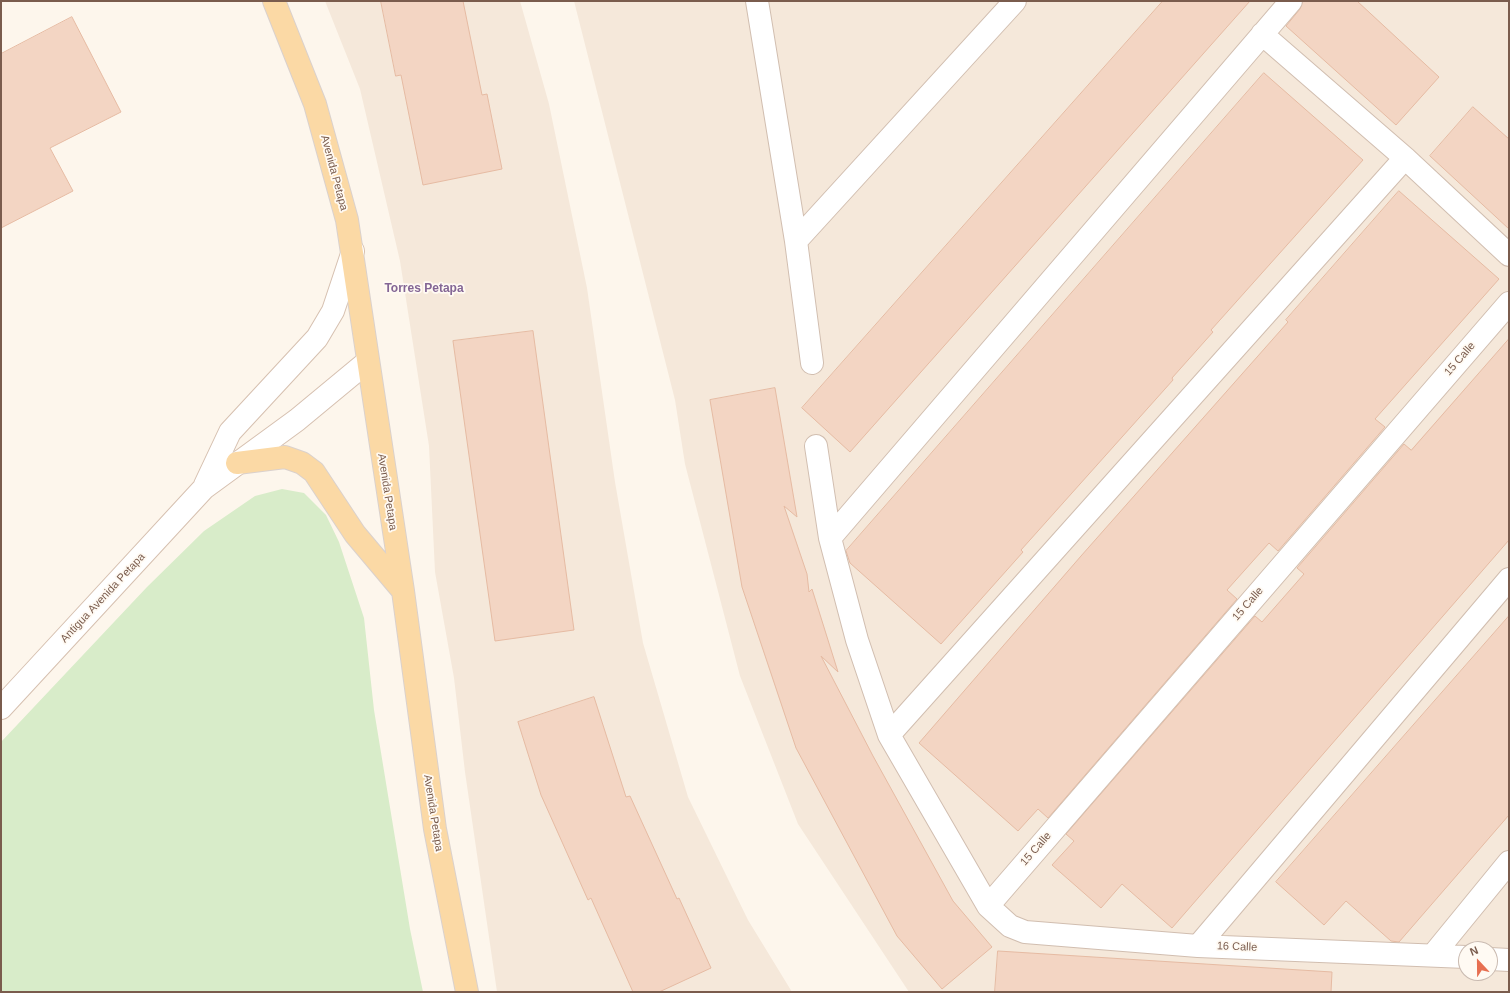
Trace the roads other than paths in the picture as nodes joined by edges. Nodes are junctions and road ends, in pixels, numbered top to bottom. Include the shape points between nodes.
1 (274, 1) edge
2 (757, 1) edge
3 (1015, 1) edge
4 (1291, 1) edge
5 (1262, 34) junction
6 (1405, 158) junction
7 (796, 241) junction
8 (353, 251) junction
9 (1509, 255) edge
10 (1509, 303) edge
11 (367, 362) junction
12 (812, 363) dead end
13 (816, 446) dead end
14 (237, 463) junction
15 (204, 488) junction
16 (830, 538) junction
17 (1509, 579) edge
18 (402, 591) junction
19 (1, 708) edge
20 (889, 735) junction
21 (1509, 862) edge
22 (988, 906) junction
23 (1198, 946) junction
24 (1433, 955) junction
25 (1458, 957) edge
26 (1498, 959) edge
27 (1509, 960) edge
28 (467, 992) edge

1 - 8 main road, Avenida Petapa via 315,104
2 - 7 street
3 - 7 street
4 - 5 street
5 - 6 street
5 - 16 street
6 - 9 street
6 - 20 street
7 - 12 street
8 - 11 main road, Avenida Petapa
8 - 15 street, Antigua Avenida Petapa via 332,311 317,338 230,432
10 - 22 street, 15 Calle
11 - 14 street, Antigua Avenida Petapa via 297,420
11 - 18 main road, Avenida Petapa
13 - 16 street
14 - 15 street, Antigua Avenida Petapa
14 - 18 main road via 285,457 302,462 314,472 355,534
15 - 19 street, Antigua Avenida Petapa
16 - 20 street via 857,640
17 - 23 street
18 - 28 main road, Avenida Petapa via 435,829
20 - 22 street
21 - 24 street
22 - 23 street, 16 Calle via 1010,926 1025,932
23 - 24 street, 16 Calle
24 - 25 street, 16 Calle
26 - 27 street

